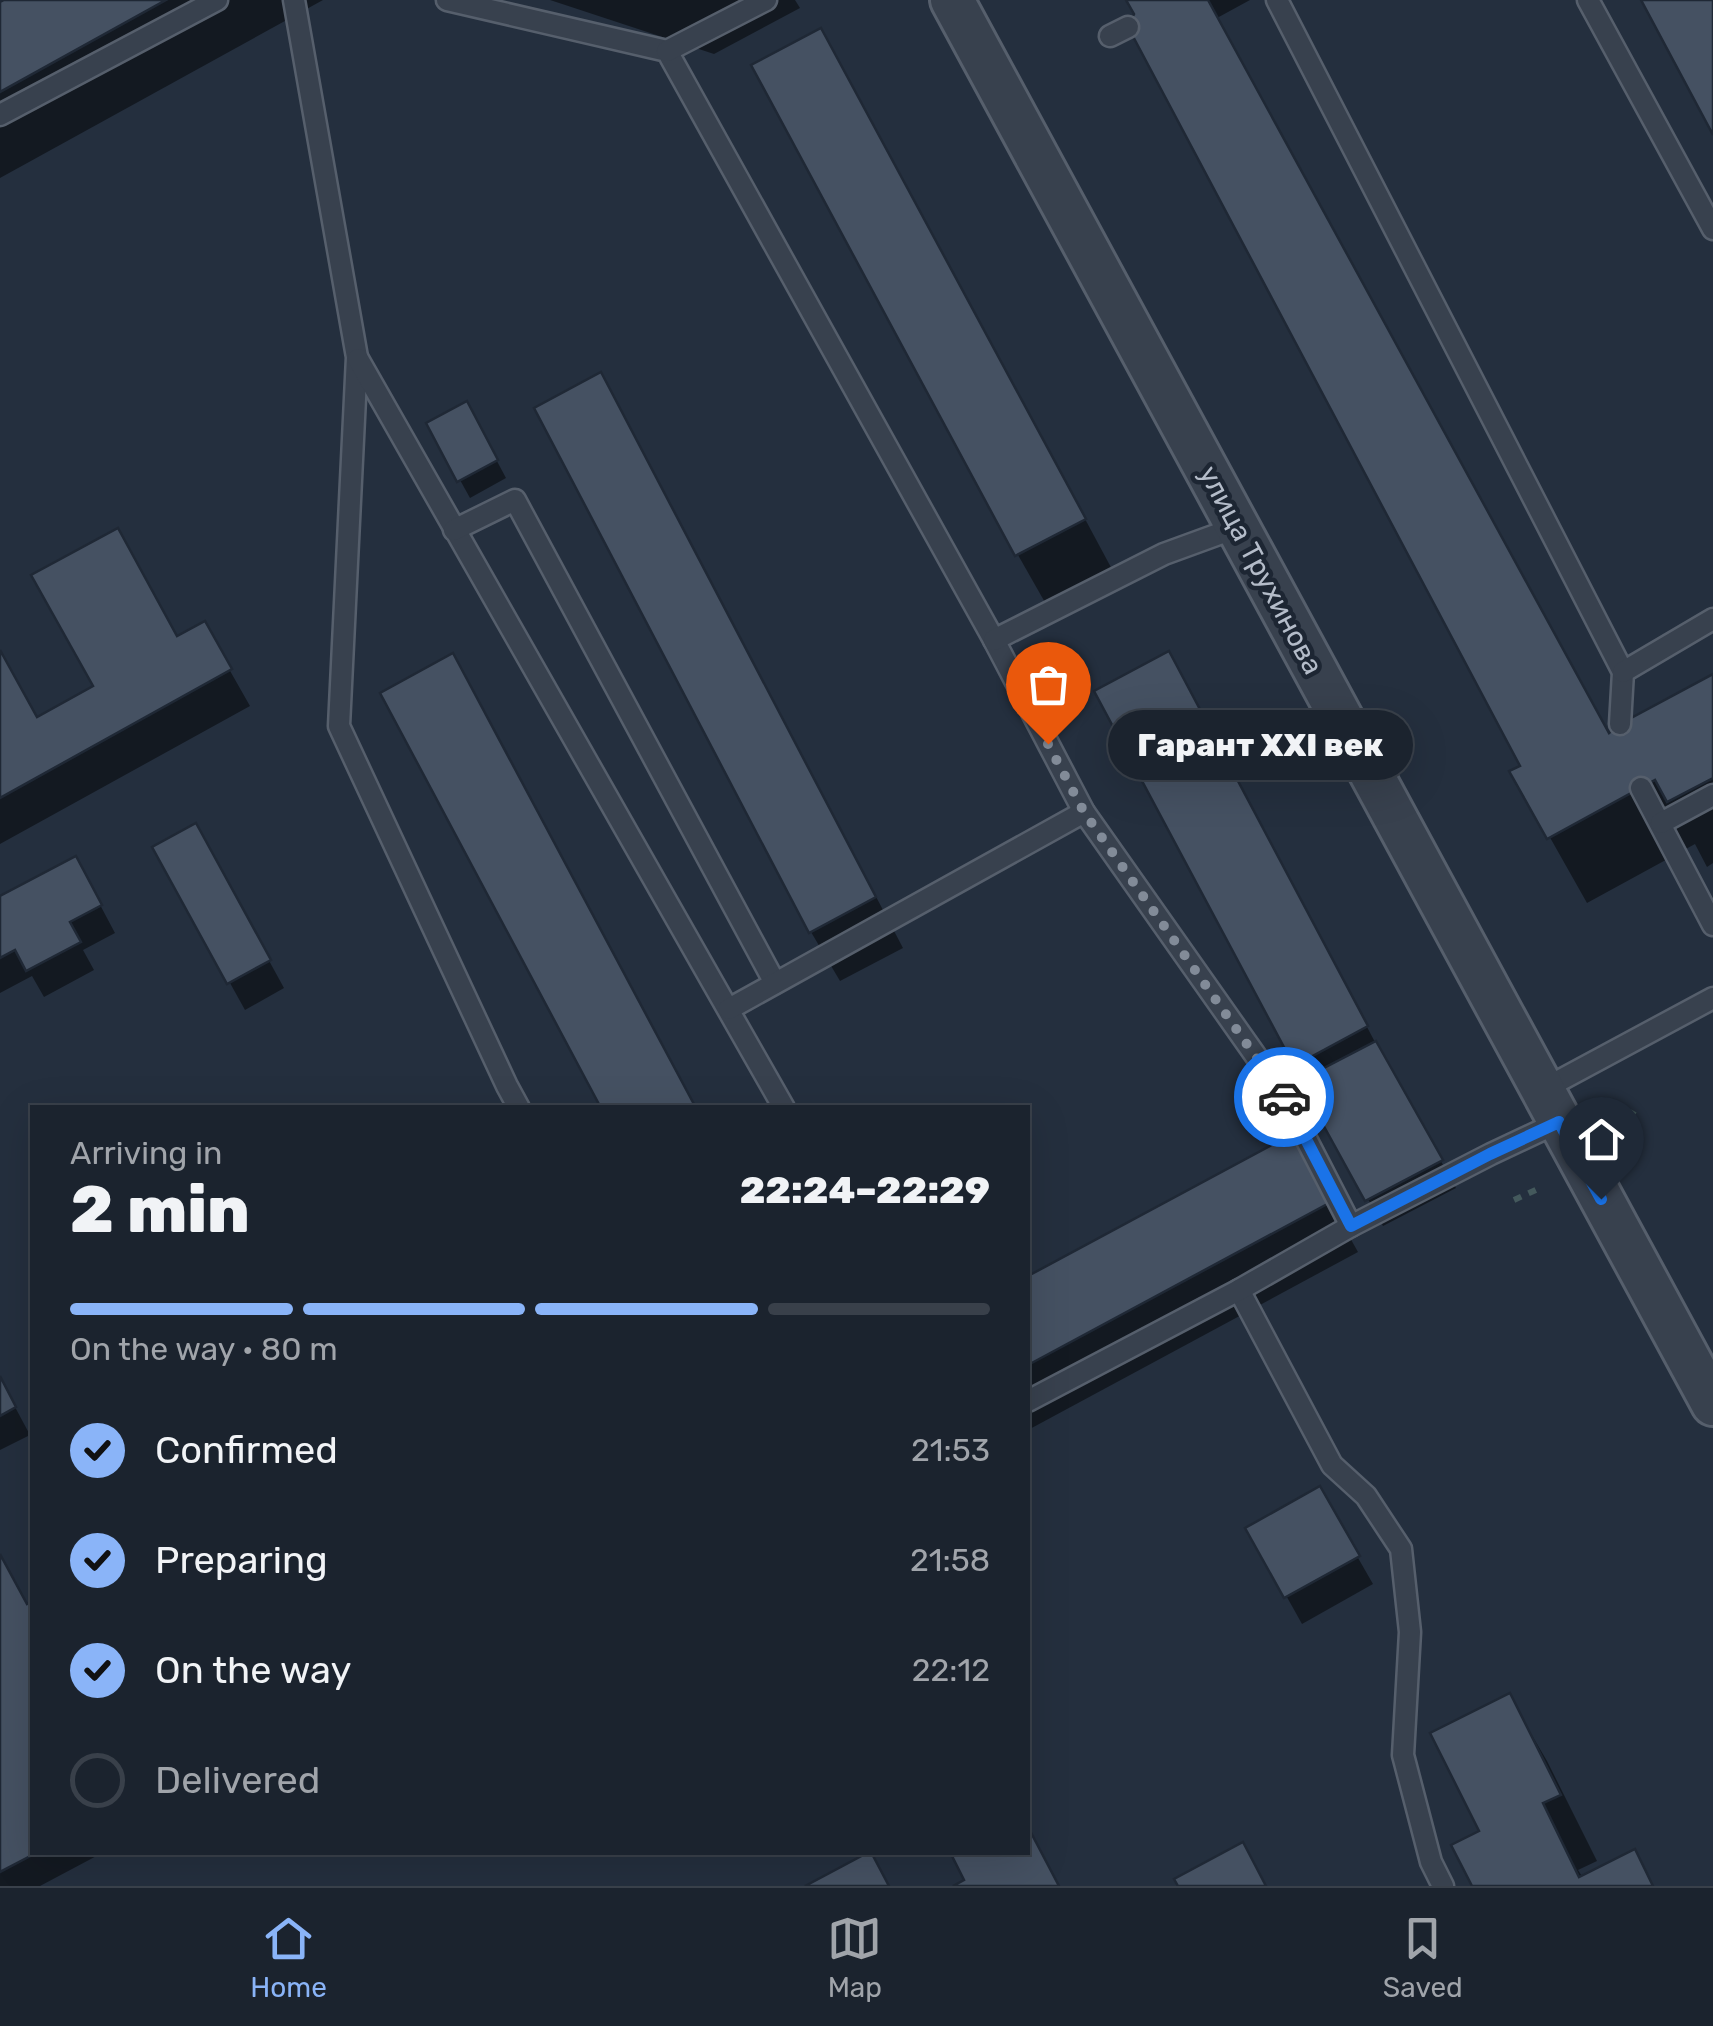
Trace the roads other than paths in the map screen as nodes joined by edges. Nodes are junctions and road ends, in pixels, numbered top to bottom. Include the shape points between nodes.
1 (218, 0) edge
2 (294, 0) edge
3 (447, 0) edge
4 (766, 0) edge
5 (952, 0) edge
6 (1277, 0) edge
7 (1588, 0) edge
8 (667, 52) junction
9 (0, 115) edge
10 (1713, 229) edge
11 (358, 357) junction
12 (1238, 527) junction
13 (454, 530) junction
14 (1713, 619) edge
15 (994, 640) junction
16 (1623, 672) junction
17 (1620, 724) dead end
18 (1640, 788) dead end
19 (1713, 795) edge
20 (1084, 812) junction
21 (1661, 823) junction
22 (1713, 925) edge
23 (776, 983) junction
24 (1713, 998) edge
25 (730, 1009) junction
26 (518, 1105) edge
27 (782, 1105) edge
28 (1551, 1106) junction
29 (1351, 1226) junction
30 (1239, 1290) junction
31 (1030, 1400) edge
32 (1713, 1404) edge
33 (1444, 1886) edge

1 - 9 lane
2 - 11 lane
3 - 8 lane
4 - 8 lane
5 - 12 street, улица Трухинова
6 - 16 lane
7 - 10 lane
8 - 15 lane
11 - 13 lane
11 - 26 lane via 339,726
12 - 15 lane via 1164,554
12 - 28 street, улица Трухинова
13 - 23 lane via 515,500
13 - 25 lane
14 - 16 lane
15 - 20 lane
16 - 17 lane
18 - 21 lane
19 - 21 lane
20 - 23 lane
20 - 29 lane via 1284,1096
21 - 22 lane
23 - 25 lane
24 - 28 lane
25 - 27 lane
28 - 29 lane via 1490,1154
28 - 32 street, улица Трухинова
29 - 30 lane
30 - 31 lane
30 - 33 lane via 1332,1465 1366,1496 1401,1549 1410,1632 1403,1755 1431,1862

